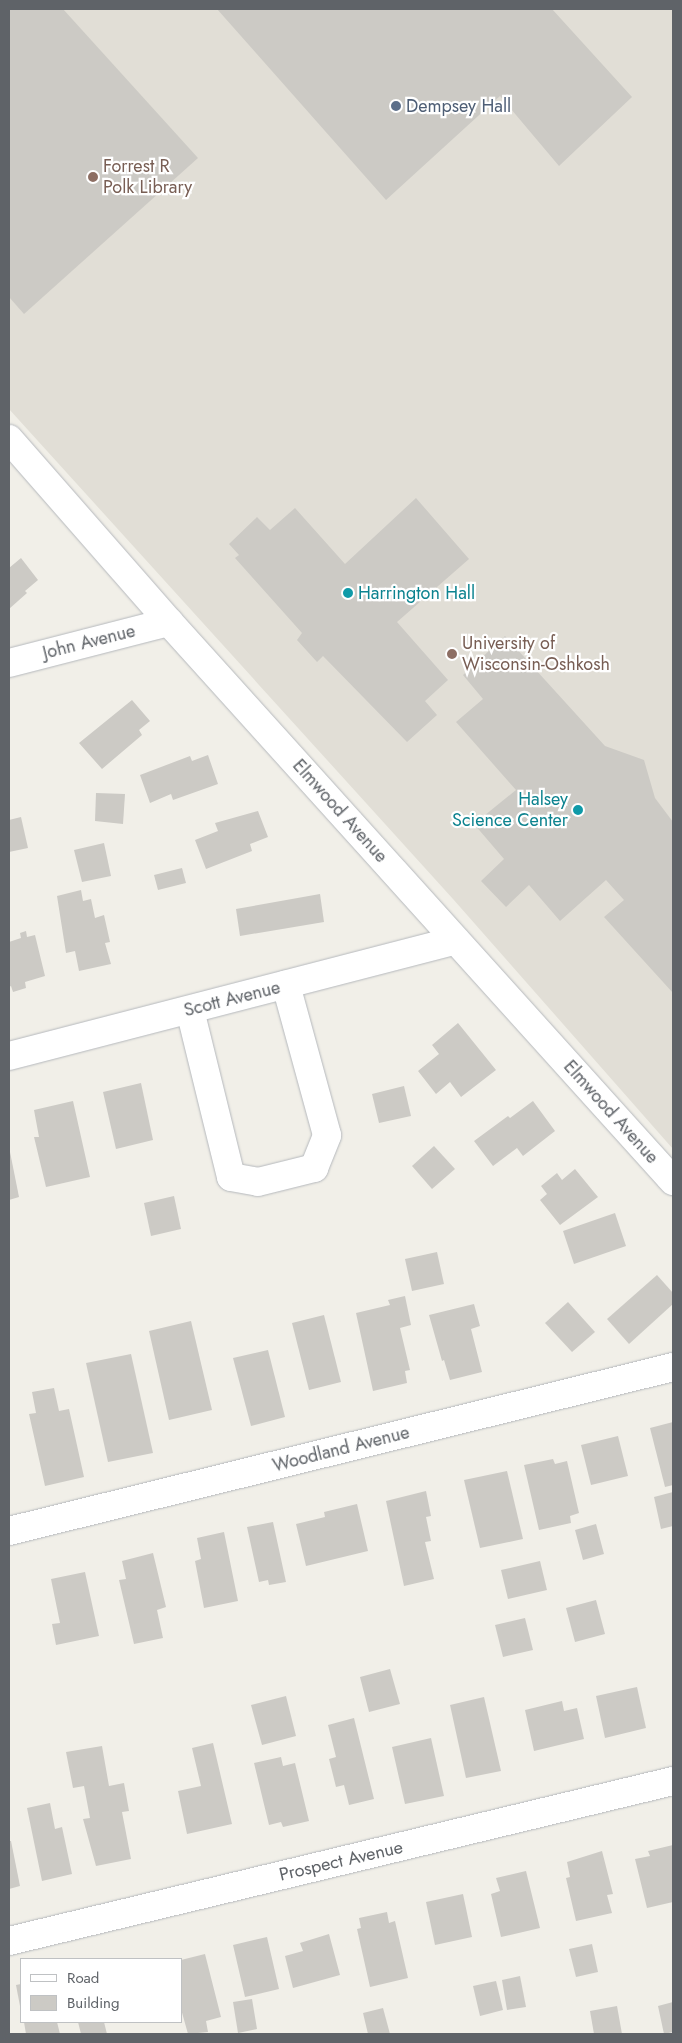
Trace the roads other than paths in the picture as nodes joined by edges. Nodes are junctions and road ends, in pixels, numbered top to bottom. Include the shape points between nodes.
1 (9, 439) edge
2 (169, 622) junction
3 (9, 663) edge
4 (455, 941) junction
5 (286, 985) junction
6 (190, 1010) junction
7 (9, 1056) edge
8 (673, 1181) edge
9 (673, 1367) edge
10 (9, 1531) edge
11 (673, 1782) edge
12 (9, 1941) edge

1 - 2 street, Elmwood Avenue
2 - 3 street, John Avenue
2 - 4 street, Elmwood Avenue
4 - 5 street, Scott Avenue
4 - 8 street, Elmwood Avenue
5 - 6 street, Scott Avenue
5 - 6 street via 327,1135 314,1168 258,1182 231,1177
6 - 7 street, Scott Avenue
9 - 10 street, Woodland Avenue
11 - 12 street, Prospect Avenue

